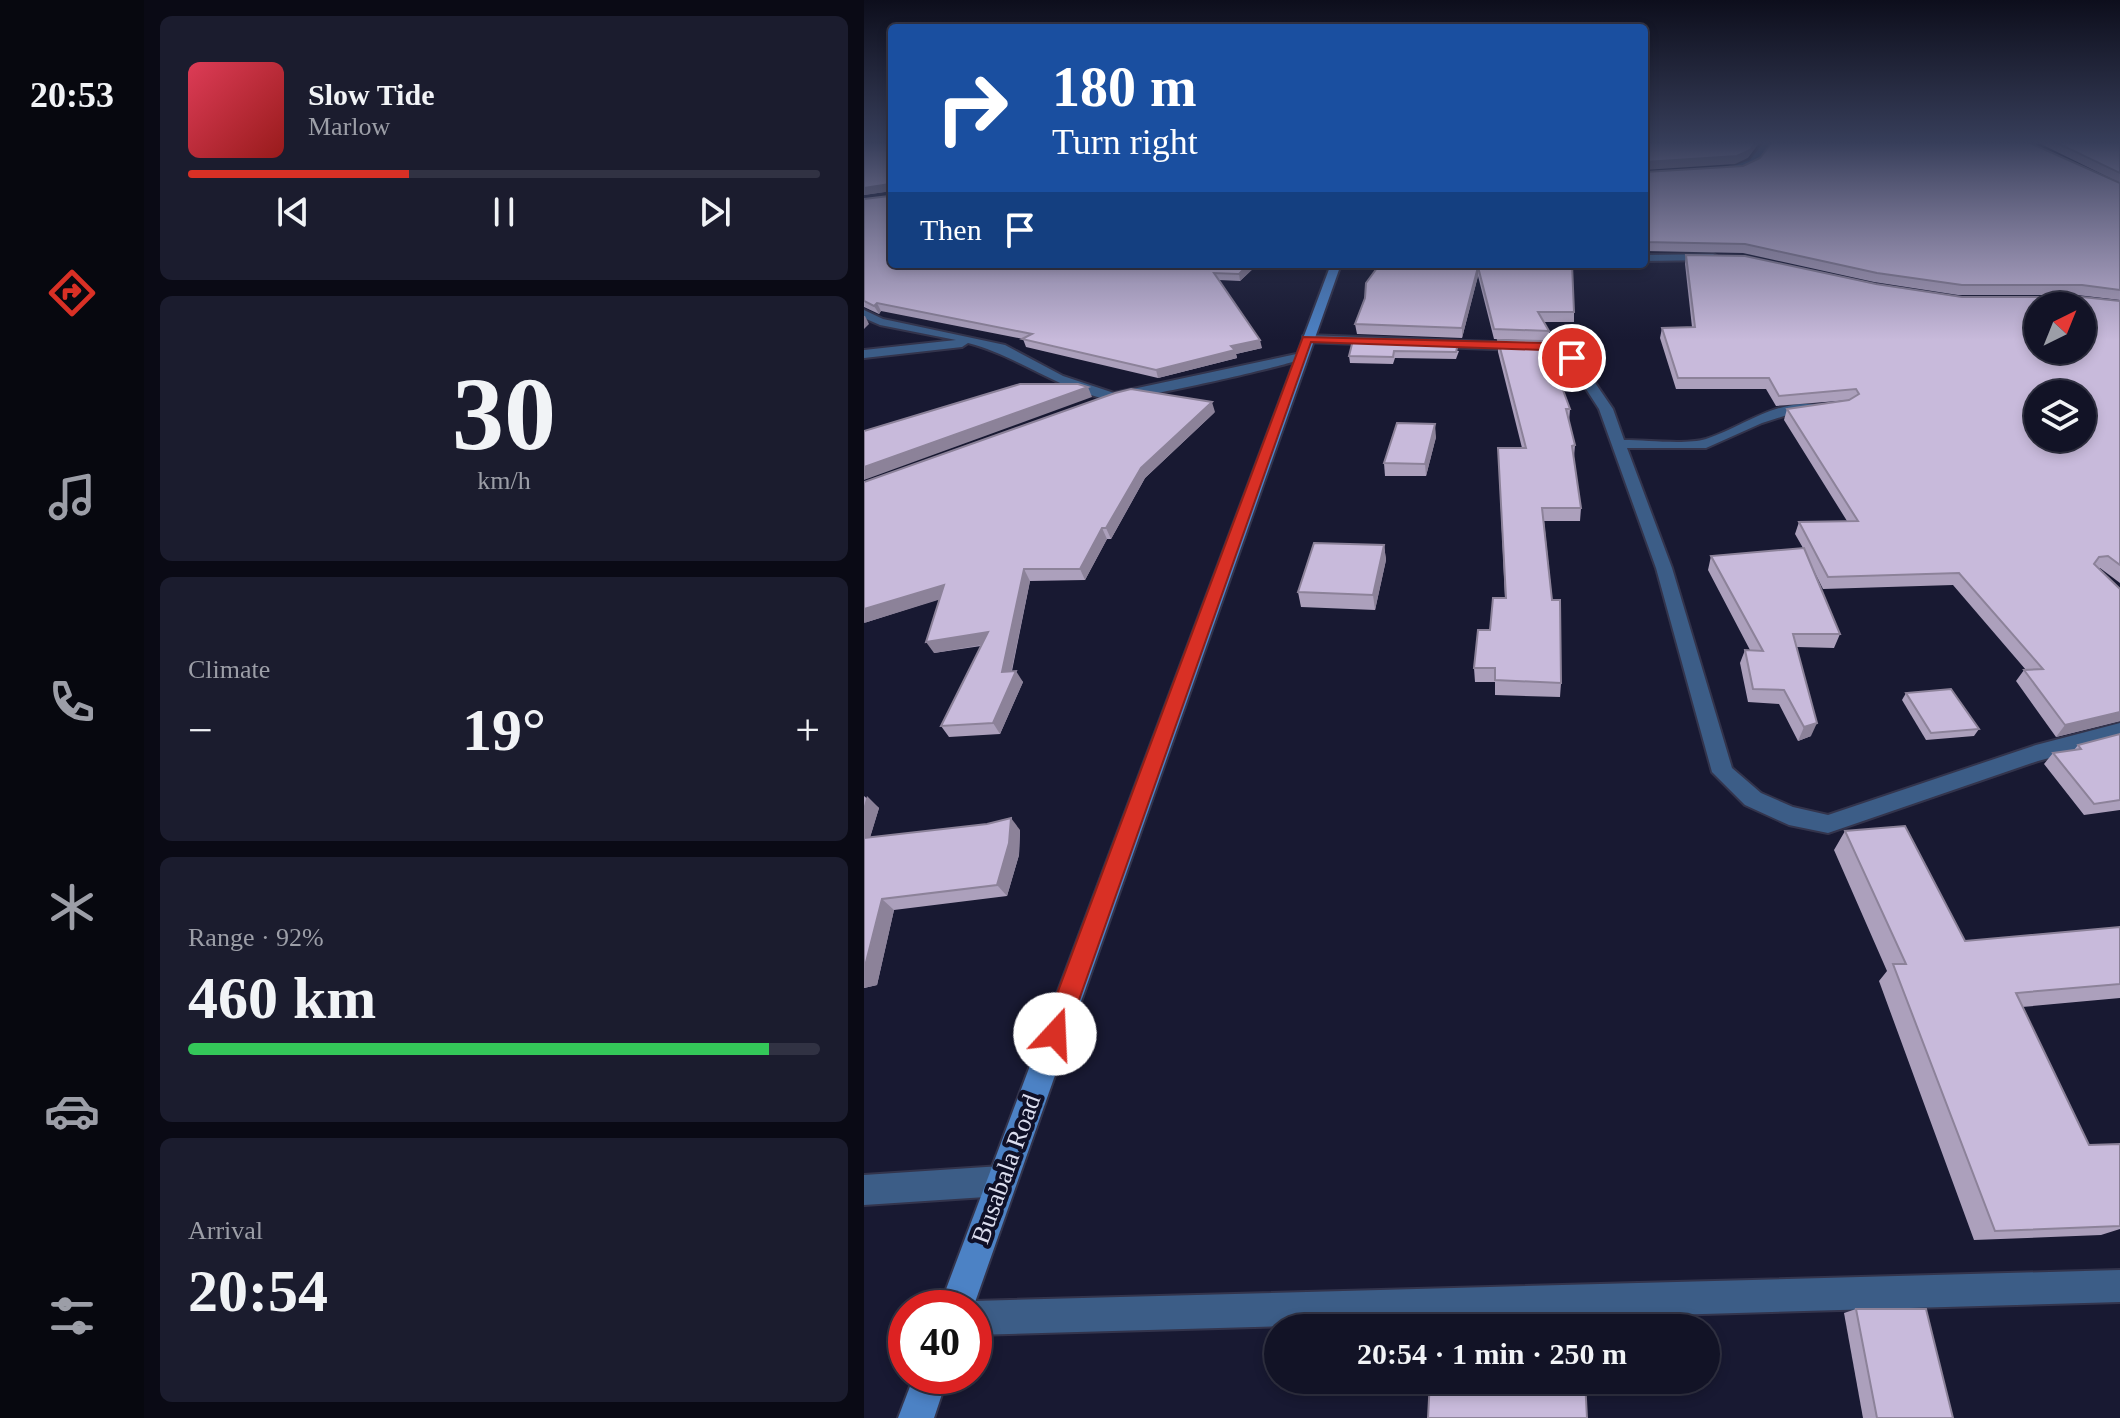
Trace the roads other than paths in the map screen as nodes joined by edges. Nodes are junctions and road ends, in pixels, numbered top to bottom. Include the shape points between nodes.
1 (1722, 257) edge
2 (1648, 258) edge
3 (1334, 268) edge
4 (864, 313) edge
5 (974, 341) junction
6 (1304, 348) junction
7 (864, 354) edge
8 (1114, 397) junction
9 (1088, 405) edge
10 (1830, 406) edge
11 (1619, 444) junction
12 (2120, 731) edge
13 (1001, 1181) junction
14 (864, 1190) edge
15 (2120, 1286) edge
16 (962, 1290) edge
17 (992, 1317) edge
18 (925, 1394) edge
19 (916, 1418) edge

1 - 2 street
3 - 6 street, Busabala Road
4 - 5 street via 880,322
5 - 7 street
5 - 8 street
6 - 8 street
6 - 11 street via 1545,347 1572,358 1606,409
6 - 13 street, Busabala Road
8 - 9 street
10 - 11 street via 1786,411 1706,444
11 - 12 street via 1664,568 1723,772 1753,799 1789,816 1828,824 2036,753
13 - 14 street
13 - 16 street, Busabala Road
15 - 17 street
18 - 19 street

